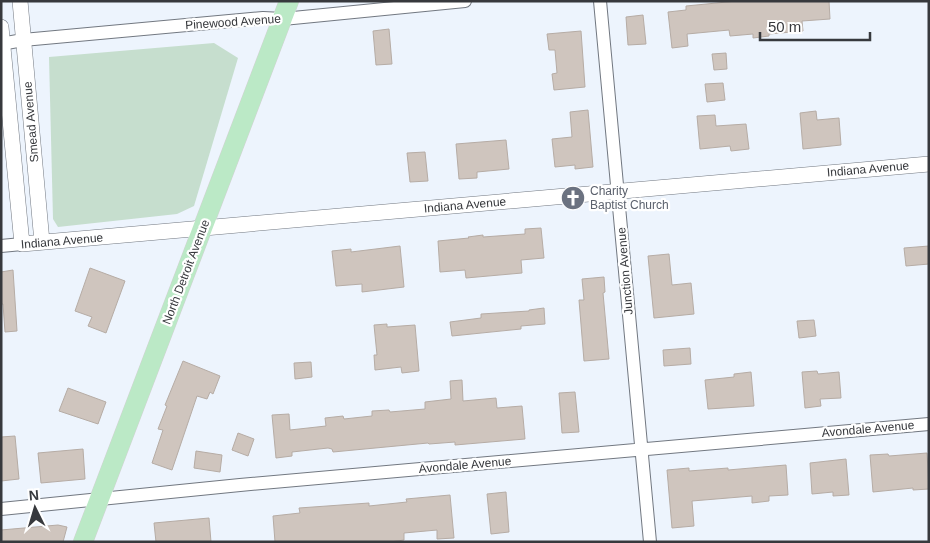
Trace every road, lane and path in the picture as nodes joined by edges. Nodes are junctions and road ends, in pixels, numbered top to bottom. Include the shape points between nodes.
1 (20, 1) edge
2 (289, 1) edge
3 (466, 1) edge
4 (600, 1) edge
5 (283, 19) junction
6 (1, 27) edge
7 (23, 40) junction
8 (2, 44) edge
9 (929, 164) edge
10 (617, 191) junction
11 (203, 228) junction
12 (42, 242) junction
13 (22, 244) junction
14 (1, 246) edge
15 (929, 424) edge
16 (642, 450) junction
17 (98, 500) junction
18 (1, 509) edge
19 (83, 542) edge
20 (650, 542) edge

1 - 7 street, Smead Avenue
2 - 5 main road, North Detroit Avenue
3 - 5 street, Pinewood Avenue
4 - 10 street, Junction Avenue
5 - 7 street, Pinewood Avenue via 263,18
5 - 11 main road, North Detroit Avenue
6 - 8 street, Smead Avenue
7 - 8 street, Pinewood Avenue
7 - 12 street, Smead Avenue
8 - 13 street, Smead Avenue
9 - 10 street, Indiana Avenue
10 - 11 street, Indiana Avenue
10 - 16 street, Junction Avenue
11 - 12 street, Indiana Avenue
11 - 17 main road, North Detroit Avenue
12 - 13 street, Indiana Avenue
13 - 14 street, Indiana Avenue
15 - 16 street, Avondale Avenue
16 - 17 street, Avondale Avenue
16 - 20 street, Junction Avenue
17 - 18 street, Avondale Avenue
17 - 19 main road, North Detroit Avenue

